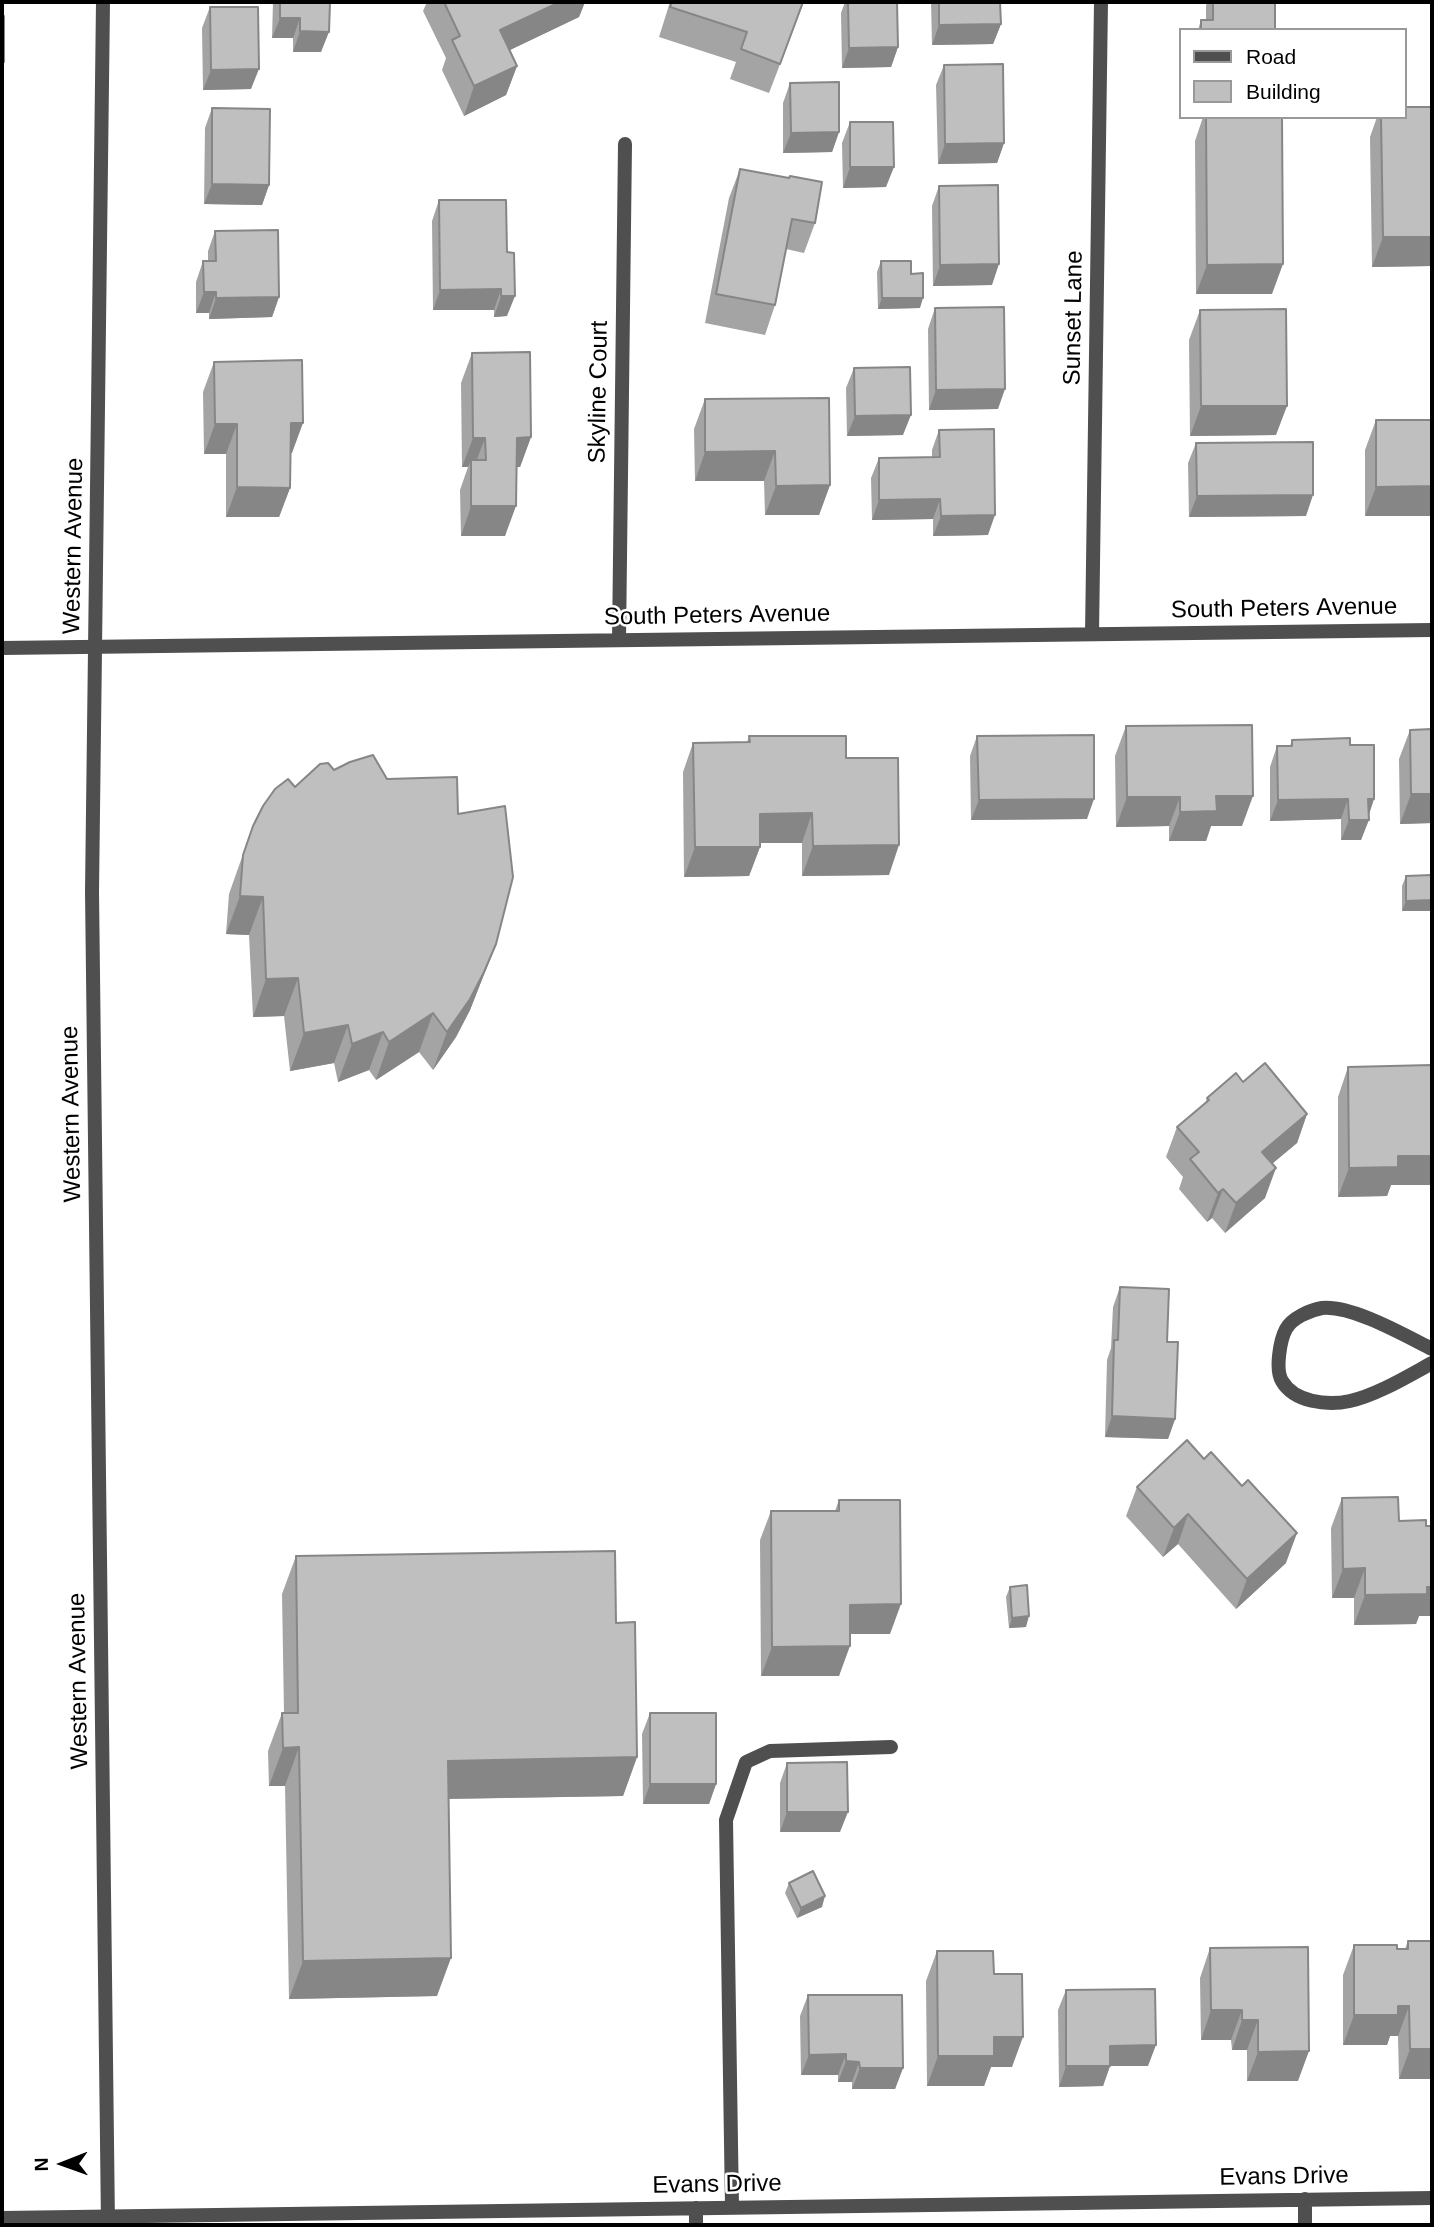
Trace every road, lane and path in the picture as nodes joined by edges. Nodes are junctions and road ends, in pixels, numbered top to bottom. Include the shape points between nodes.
1 (103, 2) edge
2 (1101, 2) edge
3 (625, 145) dead end
4 (1432, 630) edge
5 (1092, 634) junction
6 (619, 640) junction
7 (95, 647) junction
8 (2, 648) edge
9 (1432, 1349) edge
10 (1432, 1363) edge
11 (891, 1747) dead end
12 (1432, 2198) edge
13 (1305, 2199) junction
14 (732, 2207) junction
15 (696, 2208) junction
16 (2, 2218) edge
17 (108, 2221) edge
18 (696, 2225) edge
19 (1305, 2225) edge

1 - 7 street, Western Avenue
2 - 5 street, Sunset Lane
3 - 6 street, Skyline Court
4 - 5 street, South Peters Avenue
5 - 6 street, South Peters Avenue
6 - 7 street, South Peters Avenue
7 - 8 street, South Peters Avenue
7 - 17 street, Western Avenue via 92,891
9 - 10 street via 1348,1310 1322,1308 1300,1315 1286,1328 1278,1361 1280,1380 1294,1394 1317,1402 1349,1402
11 - 14 street via 770,1751 746,1762 726,1819
12 - 13 street, Evans Drive
13 - 14 street, Evans Drive
13 - 19 street
14 - 15 street, Evans Drive
15 - 17 street, Evans Drive
15 - 18 street
16 - 17 street, Evans Drive

